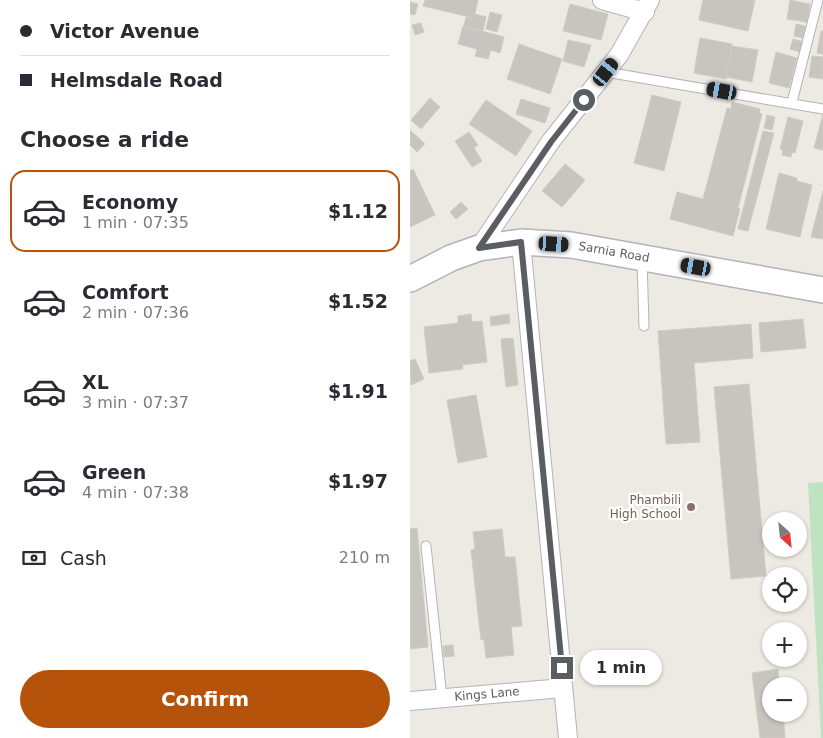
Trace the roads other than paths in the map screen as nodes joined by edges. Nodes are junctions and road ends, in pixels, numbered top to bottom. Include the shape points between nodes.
1 (602, 0) edge
2 (818, 0) edge
3 (648, 6) edge
4 (606, 72) junction
5 (792, 102) junction
6 (823, 109) edge
7 (521, 242) junction
8 (479, 248) junction
9 (642, 257) junction
10 (410, 278) edge
11 (823, 290) edge
12 (644, 326) dead end
13 (426, 546) dead end
14 (563, 688) junction
15 (442, 698) junction
16 (410, 701) edge
17 (568, 738) edge

1 - 3 street
2 - 5 lane
3 - 4 street
4 - 5 lane
4 - 8 street via 551,142
5 - 6 lane
7 - 8 main road, Sarnia Road
7 - 9 main road, Sarnia Road via 571,244
7 - 14 street
8 - 10 main road, Sarnia Road
9 - 11 main road, Sarnia Road
9 - 12 lane
13 - 15 lane
14 - 15 street, Kings Lane
14 - 17 street
15 - 16 street, Kings Lane

